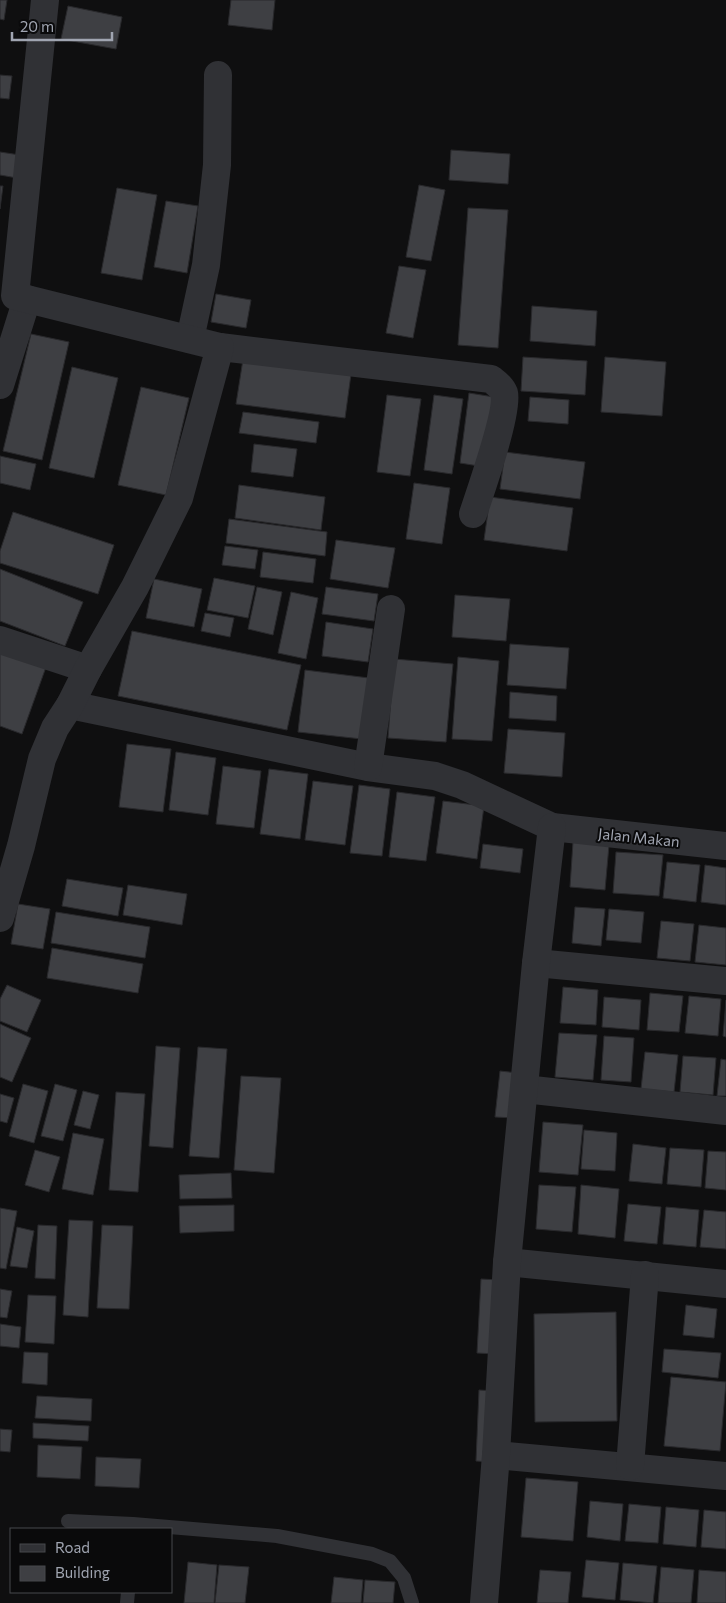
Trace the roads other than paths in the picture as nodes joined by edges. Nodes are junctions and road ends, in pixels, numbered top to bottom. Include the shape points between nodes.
1 (45, 0) edge
2 (218, 75) dead end
3 (14, 296) edge
4 (190, 339) junction
5 (220, 347) junction
6 (0, 385) edge
7 (473, 514) dead end
8 (391, 609) dead end
9 (0, 640) edge
10 (88, 669) junction
11 (70, 705) junction
12 (368, 767) junction
13 (552, 827) junction
14 (726, 846) edge
15 (0, 918) edge
16 (536, 963) junction
17 (726, 981) edge
18 (524, 1089) junction
19 (726, 1111) edge
20 (507, 1262) junction
21 (645, 1276) junction
22 (726, 1284) edge
23 (496, 1455) junction
24 (630, 1466) junction
25 (726, 1476) edge
26 (68, 1521) dead end
27 (132, 1527) edge
28 (148, 1528) edge
29 (172, 1530) edge
30 (412, 1603) edge
31 (484, 1603) edge

1 - 3 street
2 - 4 street via 217,165 206,265
3 - 4 street
3 - 6 street
4 - 5 street
5 - 7 street via 491,379 500,386 504,400
5 - 10 street via 179,498 135,588
8 - 12 street
9 - 10 street
10 - 11 street
11 - 12 street, Jalan Makan
11 - 15 street via 55,728 42,759
12 - 13 street, Jalan Makan via 449,780
13 - 14 street, Jalan Makan
13 - 16 street
16 - 17 street
16 - 18 street
18 - 19 street
18 - 20 street
20 - 21 street
20 - 23 street
21 - 22 street
21 - 24 street
23 - 24 street
23 - 31 street
24 - 25 street
26 - 27 lane
27 - 28 lane
29 - 30 lane via 276,1536 372,1554 390,1561 404,1578

